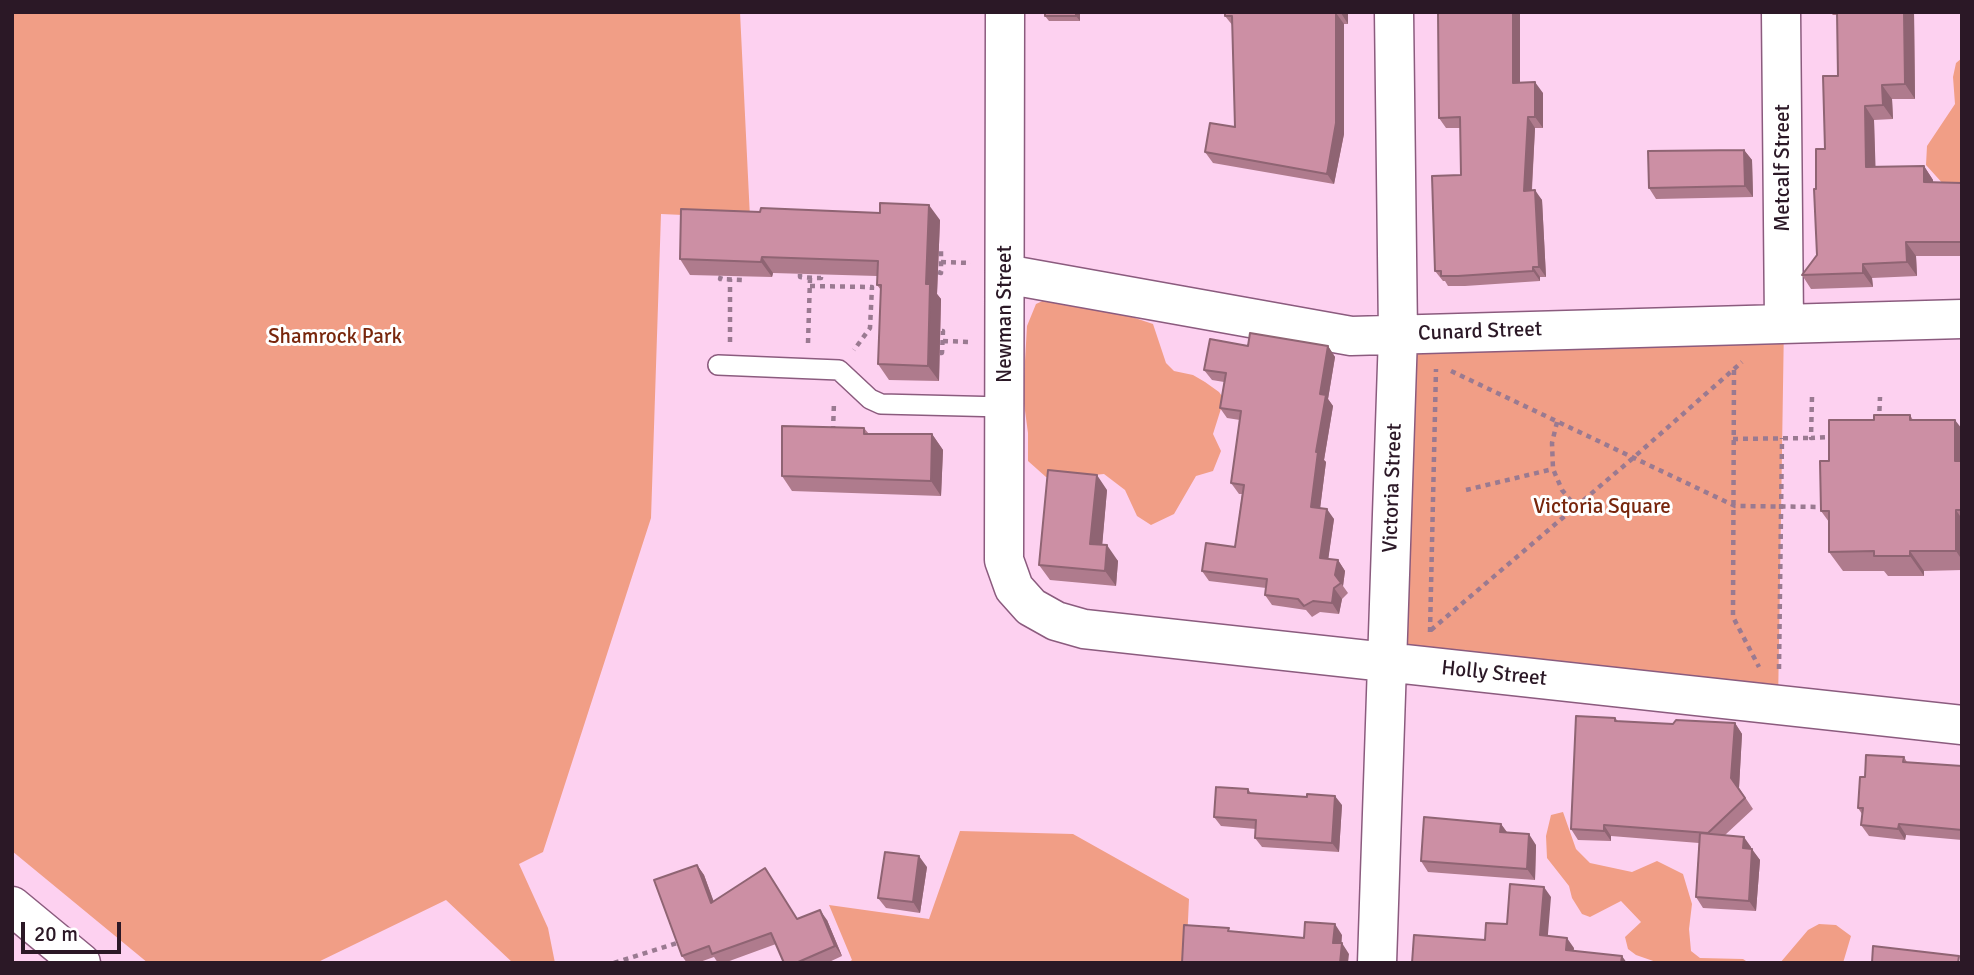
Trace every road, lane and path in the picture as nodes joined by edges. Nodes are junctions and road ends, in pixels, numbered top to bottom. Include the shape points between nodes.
1 (1005, 12) edge
2 (1394, 12) edge
3 (1781, 12) edge
4 (939, 251) dead end
5 (938, 272) dead end
6 (800, 274) edge
7 (821, 274) edge
8 (1005, 274) junction
9 (720, 276) edge
10 (742, 276) edge
11 (811, 276) junction
12 (731, 278) junction
13 (810, 286) junction
14 (1962, 319) edge
15 (1784, 323) junction
16 (941, 331) dead end
17 (1398, 335) junction
18 (940, 353) dead end
19 (1744, 360) dead end
20 (723, 365) joint
21 (807, 368) junction
22 (1447, 368) dead end
23 (1734, 369) junction
24 (839, 370) junction
25 (1812, 397) dead end
26 (1880, 397) dead end
27 (1004, 407) junction
28 (1557, 422) junction
29 (1880, 424) edge
30 (1782, 438) junction
31 (1811, 438) junction
32 (1838, 438) edge
33 (1734, 439) junction
34 (1633, 458) junction
35 (1553, 469) junction
36 (1466, 490) dead end
37 (1575, 506) junction
38 (1735, 506) junction
39 (1781, 507) junction
40 (1834, 507) edge
41 (1031, 607) joint
42 (1442, 621) dead end
43 (1442, 633) dead end
44 (1387, 663) junction
45 (1745, 666) dead end
46 (1759, 668) junction
47 (1779, 687) junction
48 (1962, 725) edge
49 (12, 906) edge
50 (680, 942) edge
51 (81, 963) edge
52 (614, 963) edge
53 (1377, 963) edge

1 - 8 street, Newman Street
2 - 17 street, Victoria Street
3 - 15 street, Metcalf Street
4 - 5 path
6 - 11 path
7 - 11 path via 821,278
8 - 17 street, Cunard Street via 1351,336
8 - 27 street, Newman Street
9 - 12 path
10 - 12 path via 742,280
11 - 13 path
12 - 20 path
13 - 21 path
13 - 24 path via 872,287 870,328
14 - 15 street, Cunard Street
15 - 17 street, Cunard Street
16 - 18 path
17 - 43 path via 1437,361 1428,632
17 - 44 street, Victoria Street
19 - 23 path
20 - 21 lane
21 - 24 lane
22 - 28 path
23 - 33 path
23 - 34 path
24 - 27 lane via 881,404
25 - 31 path
26 - 29 path
27 - 41 street, Newman Street via 1004,560 1014,588
28 - 34 path
28 - 35 path
30 - 31 path
30 - 33 path
30 - 39 path
31 - 32 path
33 - 38 path
34 - 37 path
34 - 38 path
35 - 36 path
35 - 37 path
37 - 42 path
38 - 39 path
38 - 46 path via 1733,617
39 - 40 path
39 - 47 path
41 - 44 street, Holly Street via 1084,629
44 - 47 street, Holly Street
44 - 53 street, Victoria Street
45 - 46 path
46 - 47 path
47 - 48 street, Holly Street
49 - 51 street
50 - 52 path

